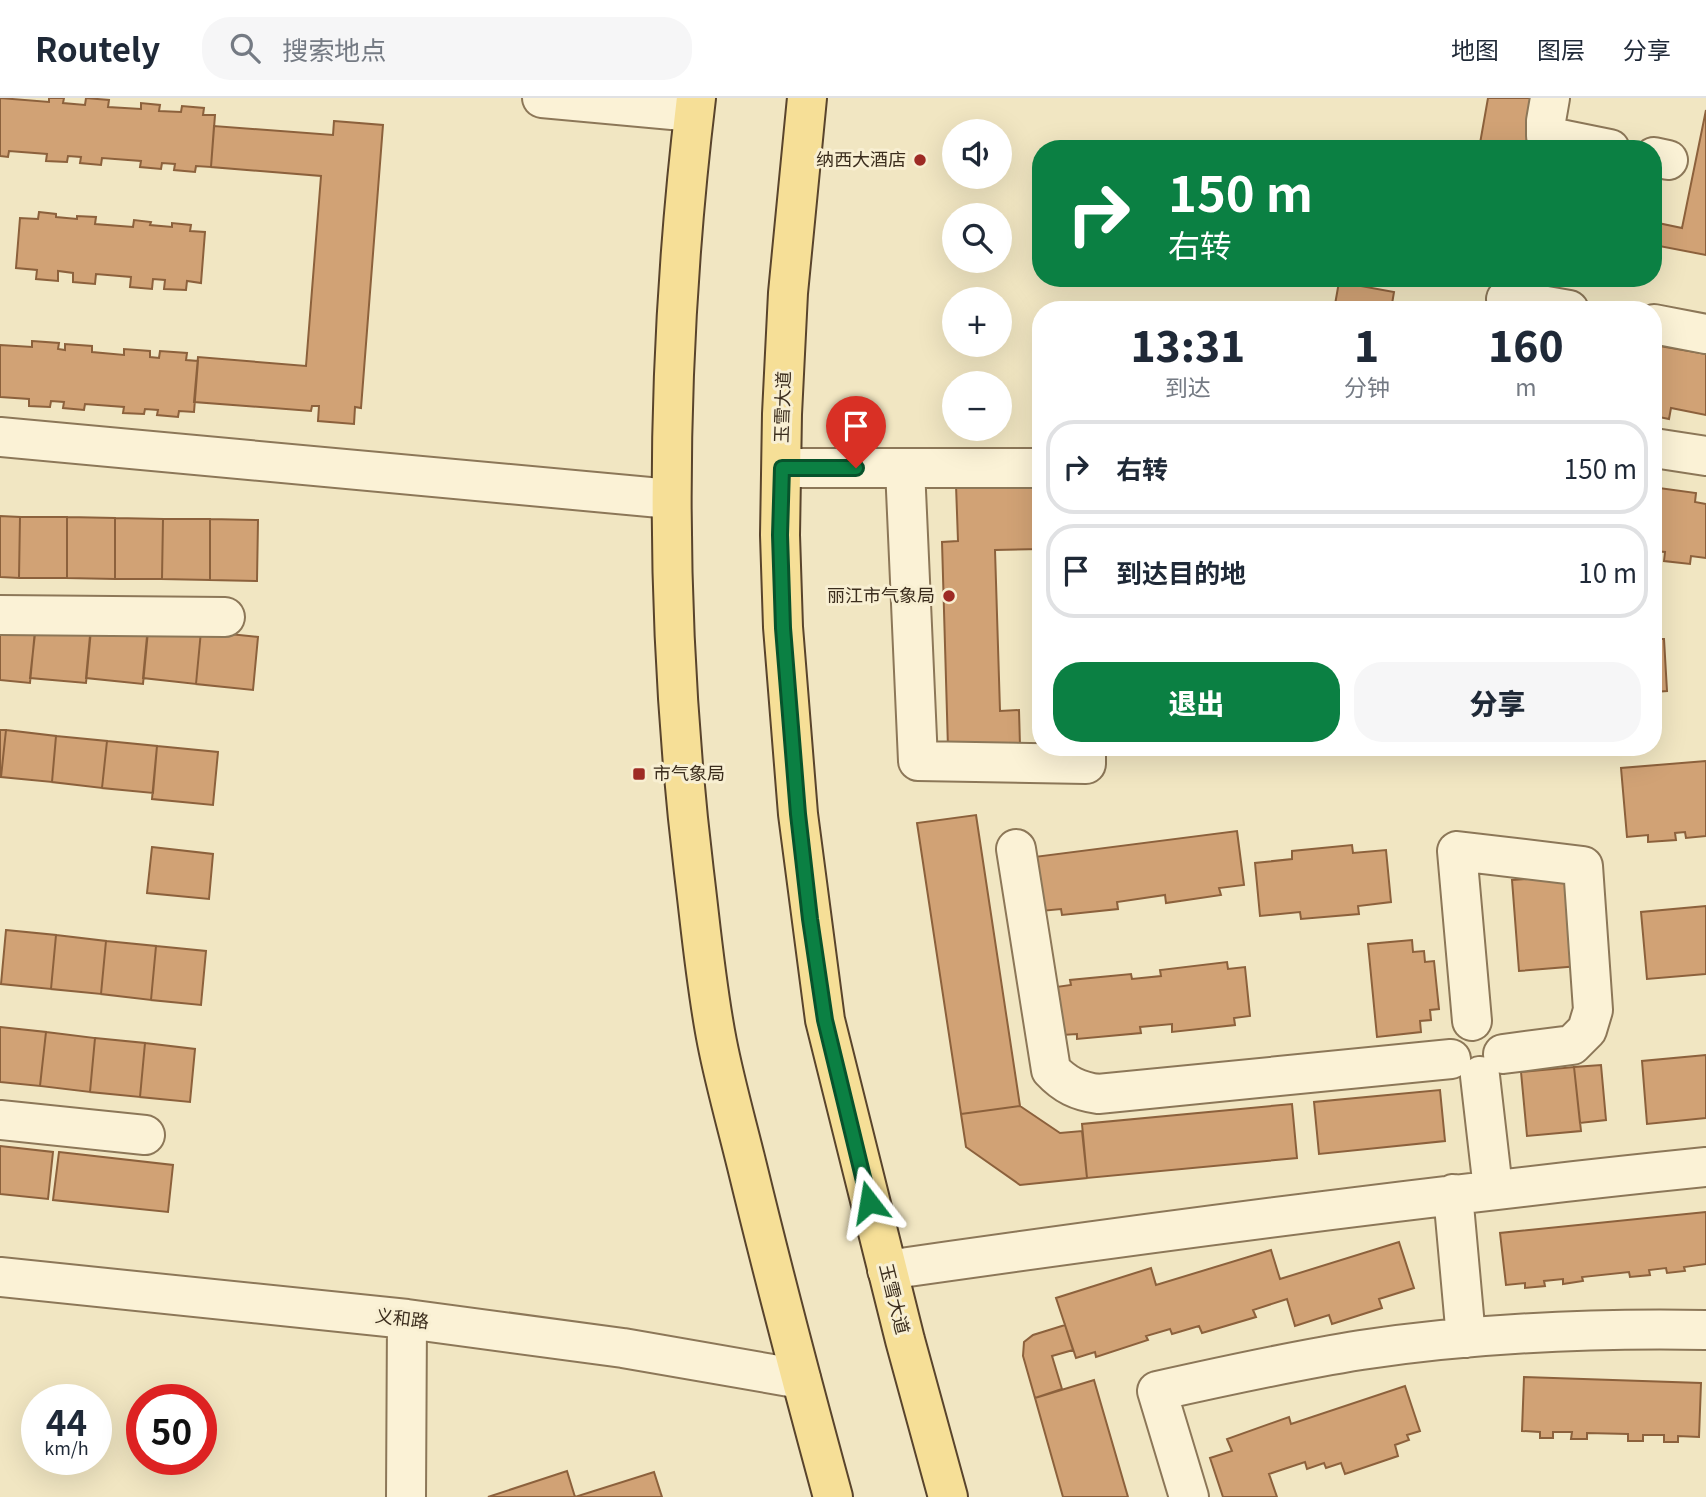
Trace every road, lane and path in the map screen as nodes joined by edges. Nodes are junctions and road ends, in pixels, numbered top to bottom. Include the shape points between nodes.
1 (542, 98) edge
2 (807, 98) edge
3 (1550, 98) edge
4 (695, 105) edge
5 (1566, 140) edge
6 (1506, 299) dead end
7 (1517, 301) edge
8 (1662, 326) edge
9 (1706, 334) edge
10 (0, 438) edge
11 (1662, 449) edge
12 (1706, 456) edge
13 (782, 468) junction
14 (905, 468) junction
15 (1032, 468) edge
16 (671, 499) junction
17 (0, 615) edge
18 (225, 617) dead end
19 (1086, 756) edge
20 (1016, 849) dead end
21 (1478, 1063) junction
22 (0, 1120) edge
23 (145, 1135) dead end
24 (1706, 1167) edge
25 (1493, 1189) junction
26 (1453, 1194) junction
27 (887, 1270) junction
28 (0, 1277) edge
29 (407, 1319) junction
30 (1706, 1330) edge
31 (1466, 1338) junction
32 (801, 1379) junction
33 (406, 1497) edge
34 (833, 1497) edge
35 (948, 1497) edge
36 (1189, 1497) edge

1 - 4 street
2 - 13 main road, 玉雪大道 via 788,293
3 - 5 street via 1546,136
4 - 16 main road via 678,286
6 - 7 street
8 - 9 street
10 - 16 street
11 - 12 street
13 - 14 street
13 - 27 main road, 玉雪大道 via 783,628 810,919 825,1020
14 - 15 street
14 - 19 street via 918,761 1086,764
16 - 32 main road via 680,729 691,852 717,1041
17 - 18 street
20 - 21 street via 1051,1070 1074,1089 1098,1094
21 - 21 street via 1572,1045 1587,1030 1593,1010 1583,866 1457,851 1472,1021 1484,1022 1502,1036
21 - 25 street
22 - 23 street
24 - 25 street
25 - 26 street
26 - 27 street
26 - 31 street
27 - 35 main road, 玉雪大道
28 - 29 street, 义和路
29 - 32 street, 义和路 via 623,1348
29 - 33 street
30 - 31 street
31 - 36 street via 1334,1355 1157,1391
32 - 34 main road

